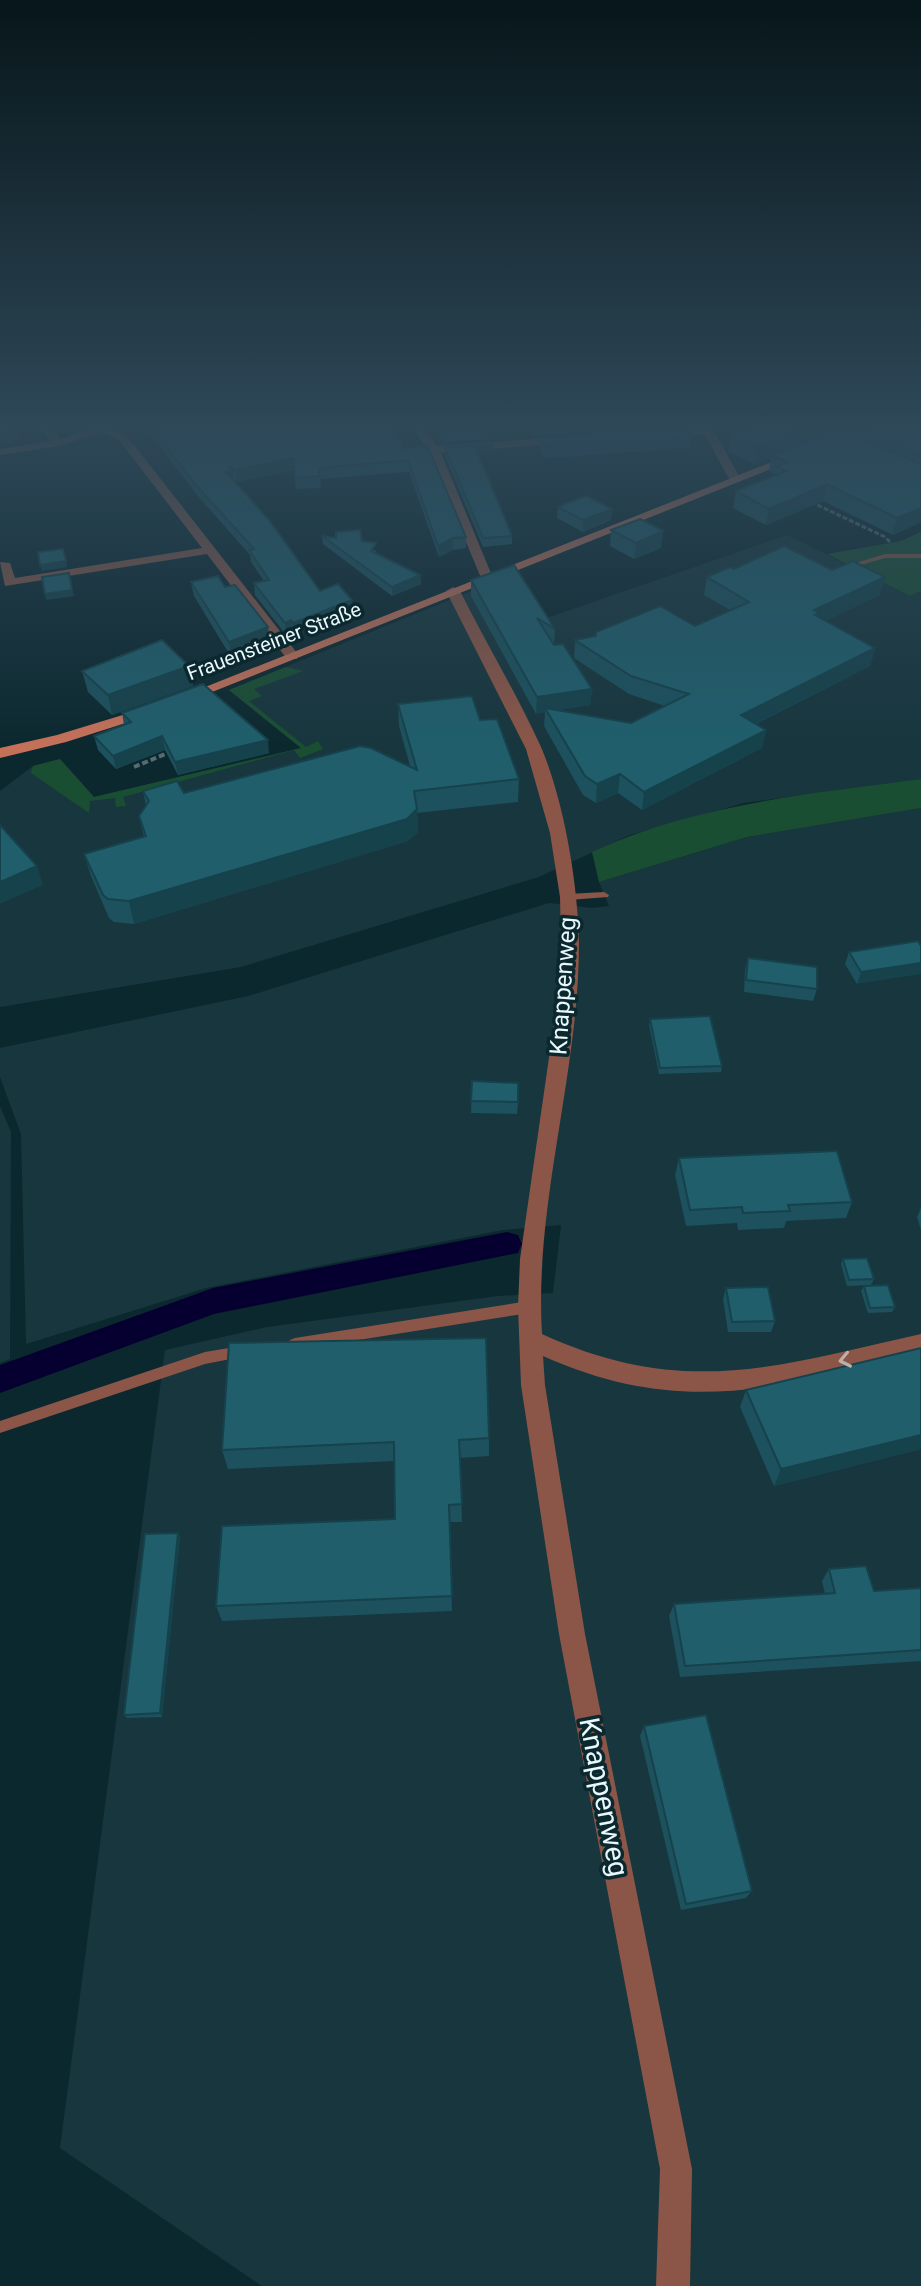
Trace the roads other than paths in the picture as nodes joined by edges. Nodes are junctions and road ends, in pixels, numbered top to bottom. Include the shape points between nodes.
1 (196, 532) edge
2 (468, 532) edge
3 (604, 532) edge
4 (210, 550) junction
5 (921, 556) edge
6 (0, 566) edge
7 (850, 566) edge
8 (487, 578) junction
9 (5, 584) edge
10 (453, 591) junction
11 (292, 656) junction
12 (0, 753) edge
13 (604, 895) dead end
14 (568, 897) junction
15 (529, 1307) junction
16 (531, 1340) junction
17 (921, 1344) edge
18 (282, 1346) edge
19 (251, 1350) edge
20 (0, 1427) edge
21 (673, 2286) edge

1 - 4 street
2 - 8 street
3 - 8 main road, Frauensteiner Straße
4 - 9 street
4 - 11 street
5 - 7 lane
6 - 9 street via 5,566
8 - 10 main road, Frauensteiner Straße
10 - 11 main road, Frauensteiner Straße
10 - 14 street, Knappenweg via 534,749 558,833
11 - 12 main road, Frauensteiner Straße via 93,730
13 - 14 lane
14 - 15 street, Knappenweg via 565,1009 534,1227
15 - 16 street, Knappenweg
15 - 18 lane
17 -> 16 street via 742,1380 669,1382 609,1371
16 - 21 street, Knappenweg via 535,1401 572,1634 676,2169
19 - 20 lane via 205,1358

